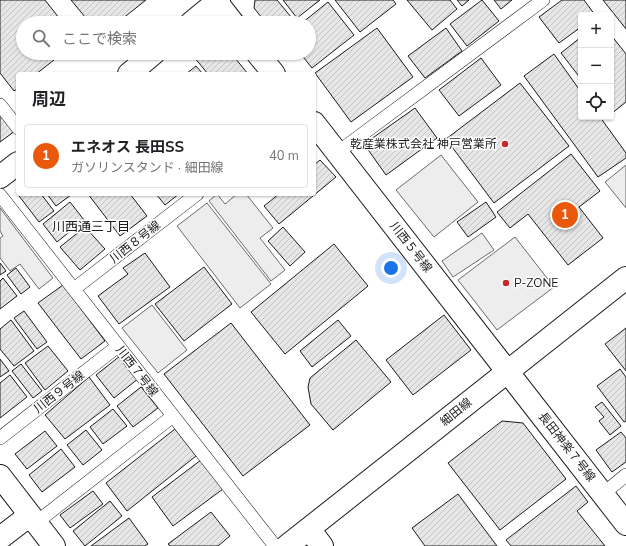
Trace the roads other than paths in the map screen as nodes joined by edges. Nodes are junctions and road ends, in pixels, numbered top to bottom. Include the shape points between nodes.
1 (543, 0) edge
2 (217, 1) edge
3 (199, 16) edge
4 (228, 16) edge
5 (146, 60) edge
6 (263, 60) edge
7 (131, 72) edge
8 (272, 72) edge
9 (0, 105) edge
10 (16, 125) edge
11 (316, 126) edge
12 (337, 153) junction
13 (16, 165) edge
14 (0, 177) edge
15 (0, 195) edge
16 (194, 196) edge
17 (626, 278) edge
18 (74, 289) junction
19 (118, 346) junction
20 (508, 371) junction
21 (173, 416) junction
22 (0, 438) edge
23 (626, 475) edge
24 (0, 476) edge
25 (603, 494) junction
26 (33, 519) junction
27 (626, 524) edge
28 (308, 529) junction
29 (0, 538) edge
30 (54, 546) edge
31 (275, 546) edge
32 (287, 546) edge
33 (322, 546) edge

1 - 12 lane
2 - 3 street
2 - 4 street
5 - 7 street
6 - 8 street
9 - 10 lane
11 - 12 street, 川西５号線
12 - 20 street, 川西５号線
13 - 14 street
15 - 18 lane, 川西７号線
16 - 18 lane, 川西８号線
17 - 20 street, 細田線
18 - 19 lane, 川西７号線
19 - 21 lane, 川西７号線
19 - 22 lane, 川西９号線
20 - 25 street, 長田神楽７号線
20 - 28 street, 細田線
21 - 26 lane
21 - 31 lane, 川西７号線
23 - 25 lane
24 - 26 street
25 - 27 street, 長田神楽７号線
26 - 29 street
26 - 30 street
28 - 32 street, 細田線
28 - 33 street

